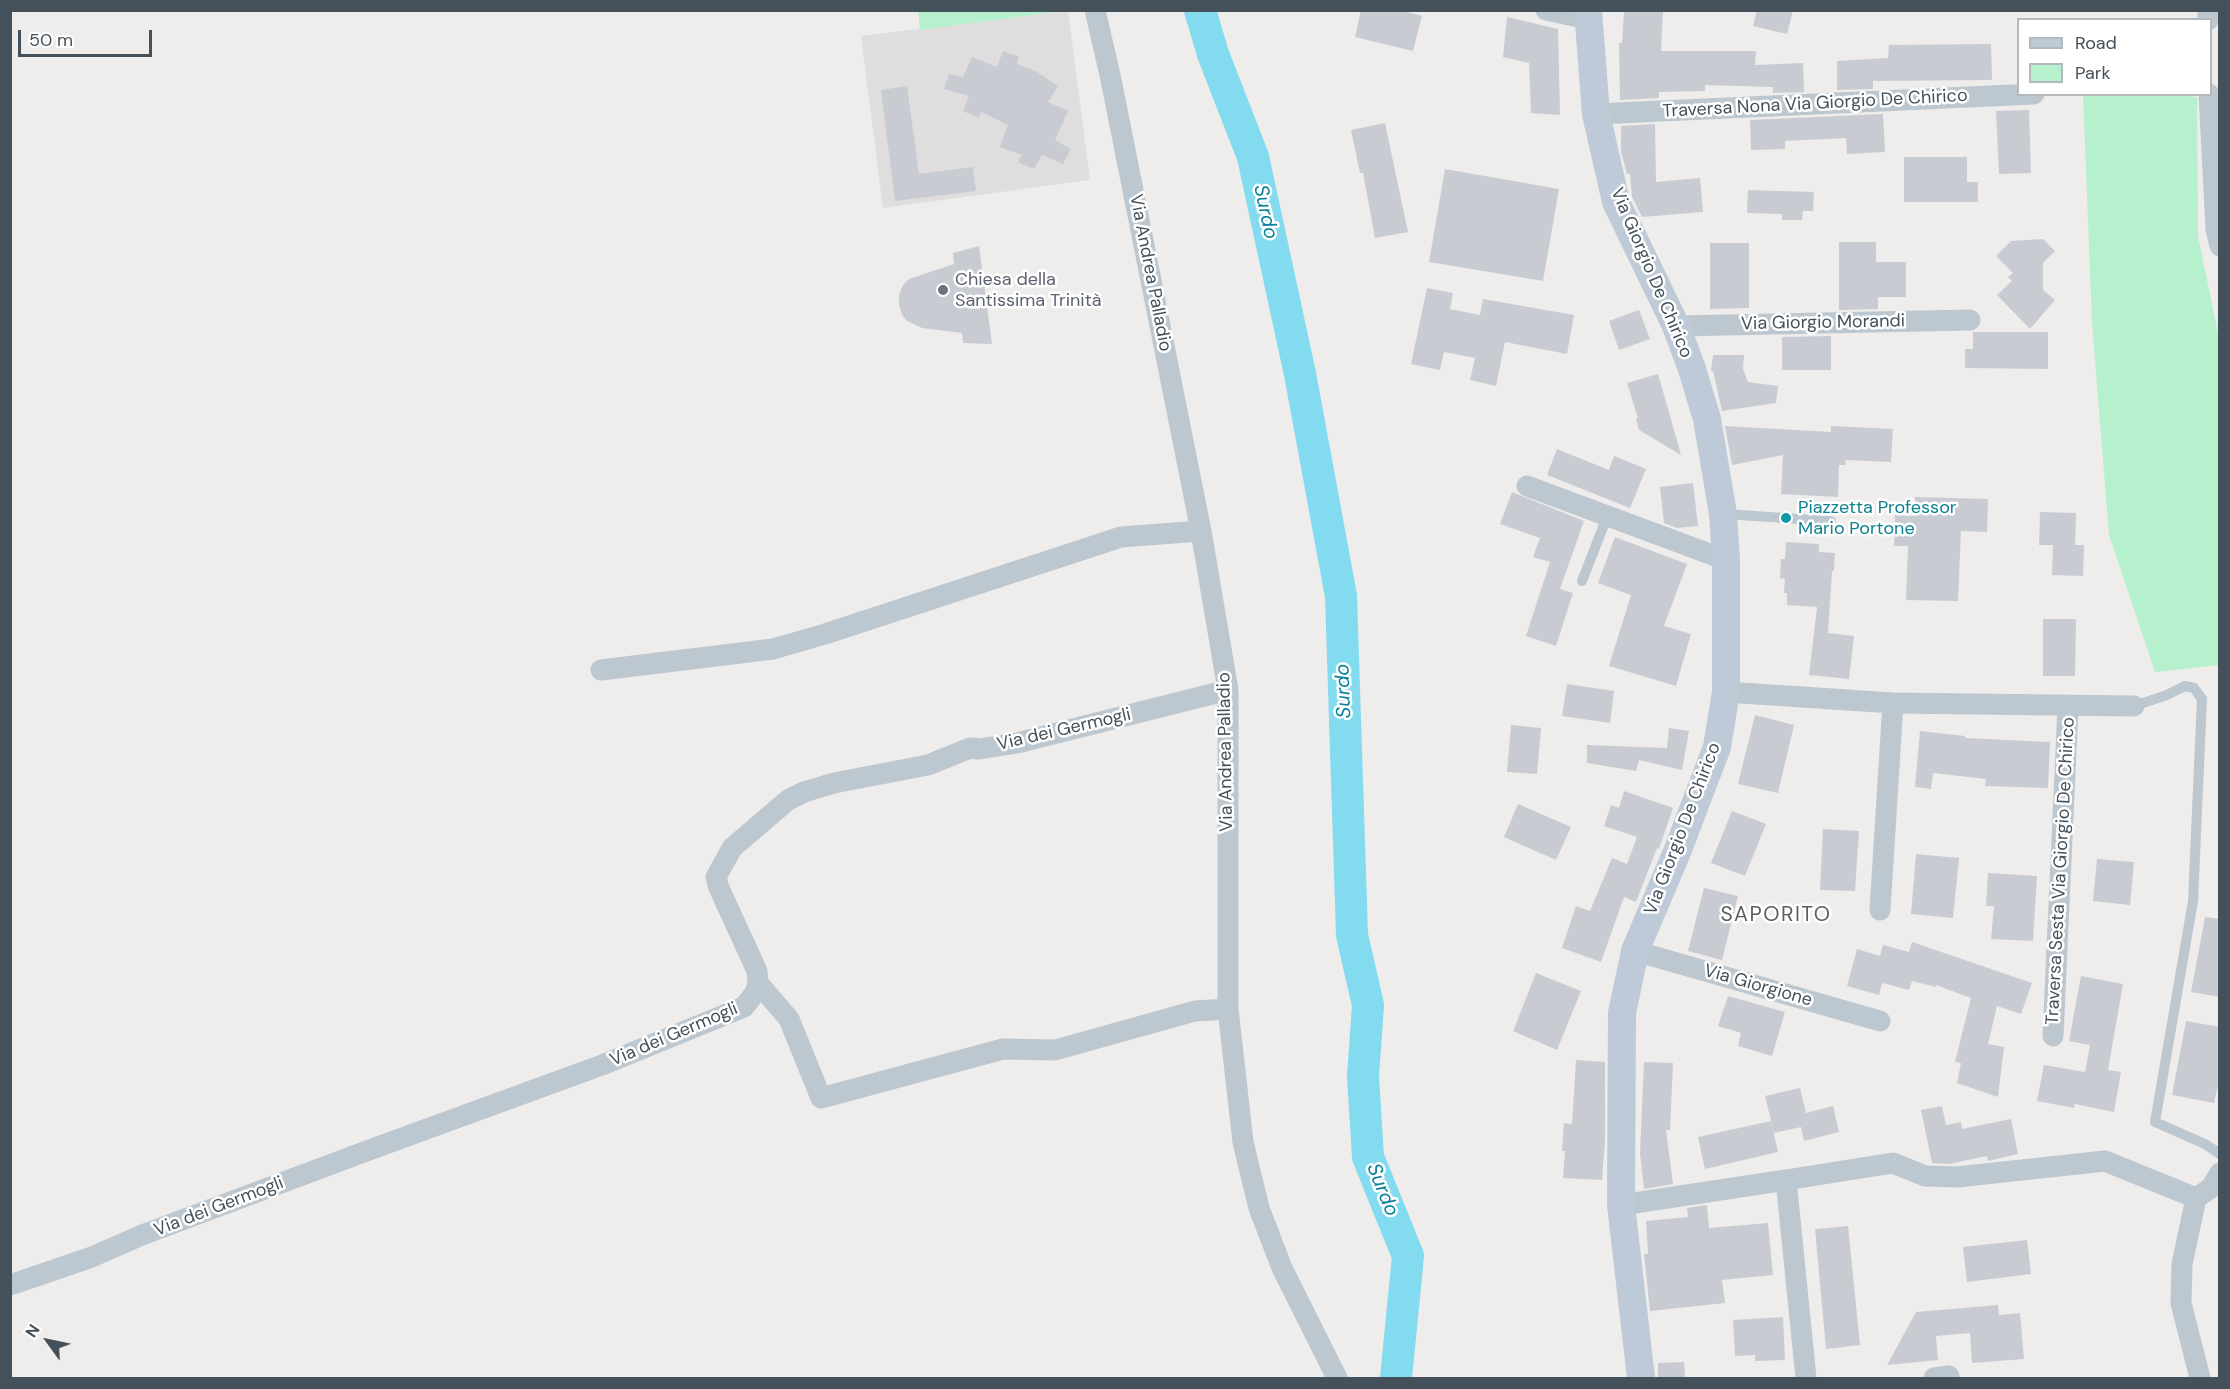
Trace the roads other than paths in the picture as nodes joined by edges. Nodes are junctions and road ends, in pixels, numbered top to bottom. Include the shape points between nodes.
1 (1095, 10) edge
2 (1546, 10) edge
3 (1588, 15) edge
4 (2017, 95) edge
5 (2209, 96) edge
6 (1596, 114) junction
7 (2220, 246) edge
8 (1970, 320) dead end
9 (1676, 326) junction
10 (1527, 486) dead end
11 (1723, 514) junction
12 (1607, 517) junction
13 (1831, 521) dead end
14 (1201, 531) junction
15 (1726, 560) junction
16 (1582, 580) dead end
17 (601, 670) dead end
18 (1228, 690) junction
19 (1726, 692) junction
20 (1893, 703) junction
21 (2068, 706) junction
22 (2134, 706) joint
23 (1880, 910) dead end
24 (1635, 951) junction
25 (758, 983) junction
26 (1228, 1009) junction
27 (1880, 1021) dead end
28 (2053, 1036) dead end
29 (2220, 1154) edge
30 (2220, 1173) edge
31 (1786, 1180) junction
32 (2196, 1198) junction
33 (1621, 1205) junction
34 (10, 1285) edge
35 (1337, 1378) edge
36 (1641, 1378) edge
37 (1806, 1378) edge
38 (2200, 1378) edge

1 - 14 street, Via Andrea Palladio
2 - 3 street
3 - 6 main road, Via Giorgio De Chirico
4 - 6 street, Traversa Nona Via Giorgio De Chirico
5 - 7 street
6 - 9 main road, Via Giorgio De Chirico via 1616,202
8 - 9 street, Via Giorgio Morandi
9 - 11 main road, Via Giorgio De Chirico via 1707,419
10 - 12 street
11 - 13 lane
11 - 15 main road, Via Giorgio De Chirico
12 - 15 street
12 - 16 lane
14 - 17 street via 1121,537 773,649
14 - 18 street, Via Andrea Palladio
15 - 19 main road, Via Giorgio De Chirico
18 - 25 street, Via dei Germogli via 1017,743 970,748 928,765 834,783 788,800 732,848 716,877 757,971
18 - 26 street, Via Andrea Palladio
19 - 20 street, Traversa Sesta Via Giorgio De Chirico
19 - 24 main road, Via Giorgio De Chirico via 1717,747
20 - 21 street, Traversa Sesta Via Giorgio De Chirico
20 - 23 street
21 - 22 street, Traversa Sesta Via Giorgio De Chirico
21 - 28 street, Traversa Sesta Via Giorgio De Chirico
22 - 29 lane via 2185,686 2194,688 2202,699 2193,901 2155,1122
24 - 27 street, Via Giorgione
24 - 33 main road, Via Giorgio De Chirico via 1622,1013
25 - 26 street via 789,1019 821,1098 1003,1049 1055,1050 1195,1011
25 - 34 street, Via dei Germogli via 744,1007 707,1023
26 - 35 street, Via Andrea Palladio via 1243,1142 1259,1208 1282,1268
30 - 32 street via 2211,1188
31 - 32 street via 1893,1163 1925,1176 1957,1178 2105,1161
31 - 33 street
31 - 37 street
32 - 38 street via 2182,1264 2181,1303
33 - 36 main road, Via Giorgio De Chirico

